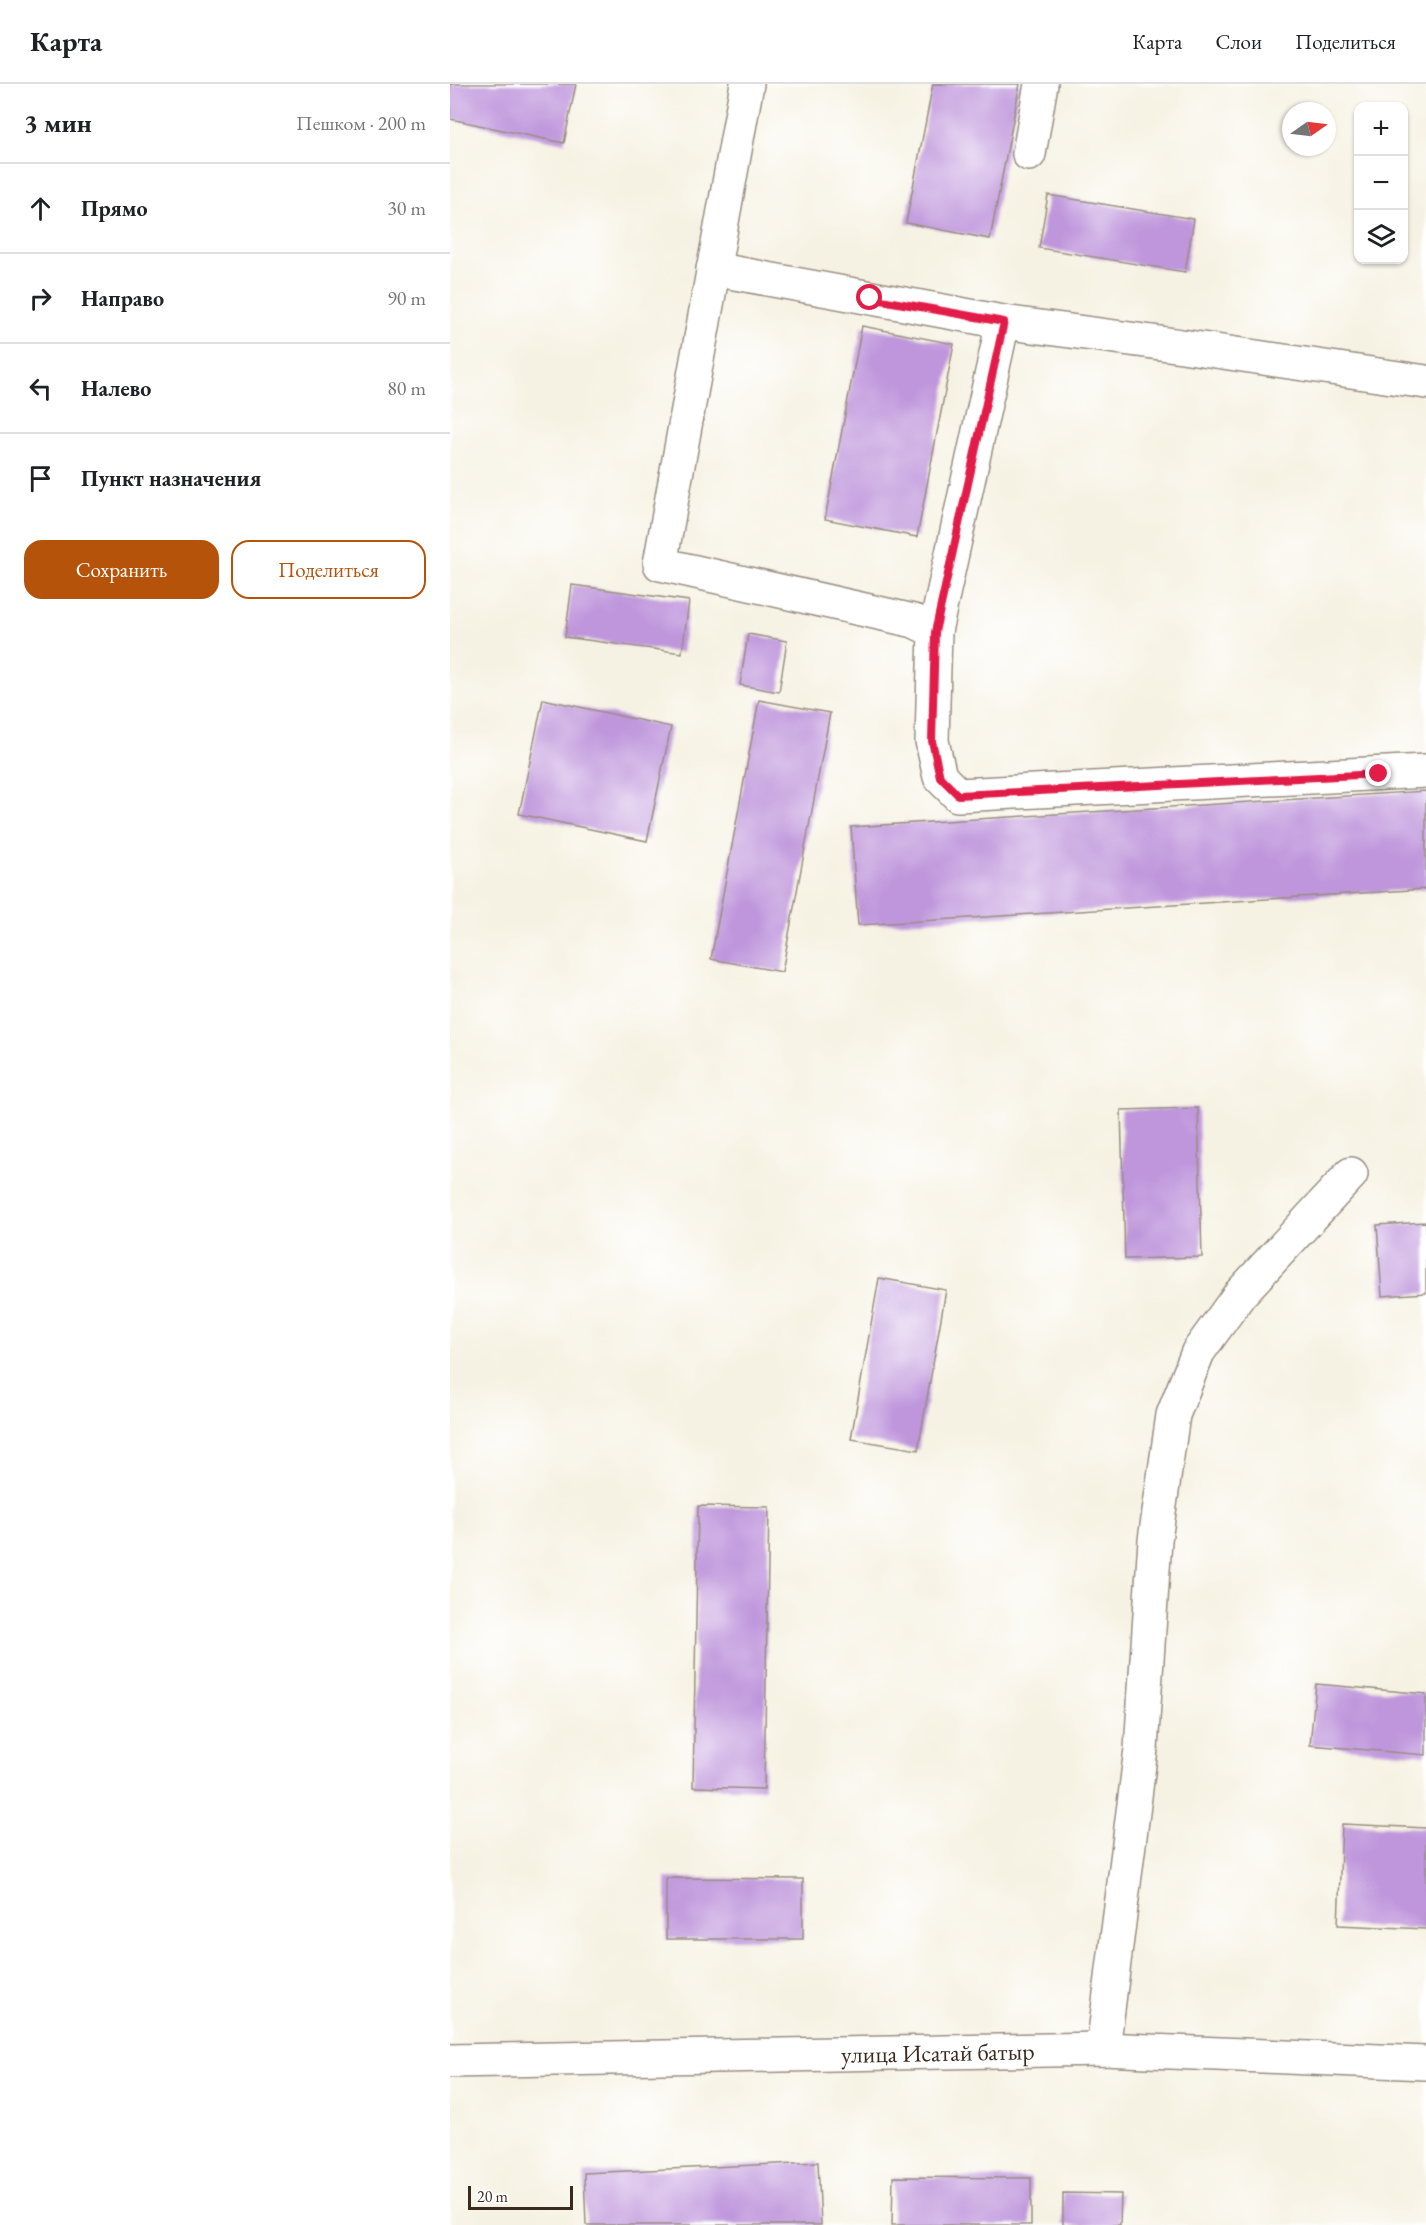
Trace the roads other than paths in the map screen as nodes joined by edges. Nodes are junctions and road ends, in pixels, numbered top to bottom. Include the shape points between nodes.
1 (747, 84) edge
2 (1041, 84) edge
3 (1029, 154) dead end
4 (713, 269) junction
5 (1004, 322) junction
6 (1426, 382) edge
7 (935, 632) junction
8 (1426, 771) edge
9 (1351, 1174) dead end
10 (1103, 2049) junction
11 (450, 2061) edge
12 (1426, 2063) edge

1 - 4 street
2 - 3 street
4 - 5 street
4 - 7 street via 660,564 914,621
5 - 6 street
5 - 7 street
7 - 8 street via 932,741 940,777 958,795
9 - 10 street via 1240,1294 1198,1352 1173,1414 1155,1540 1142,1749
10 - 11 street, улица Исатай батыр
10 - 12 street, улица Исатай батыр

